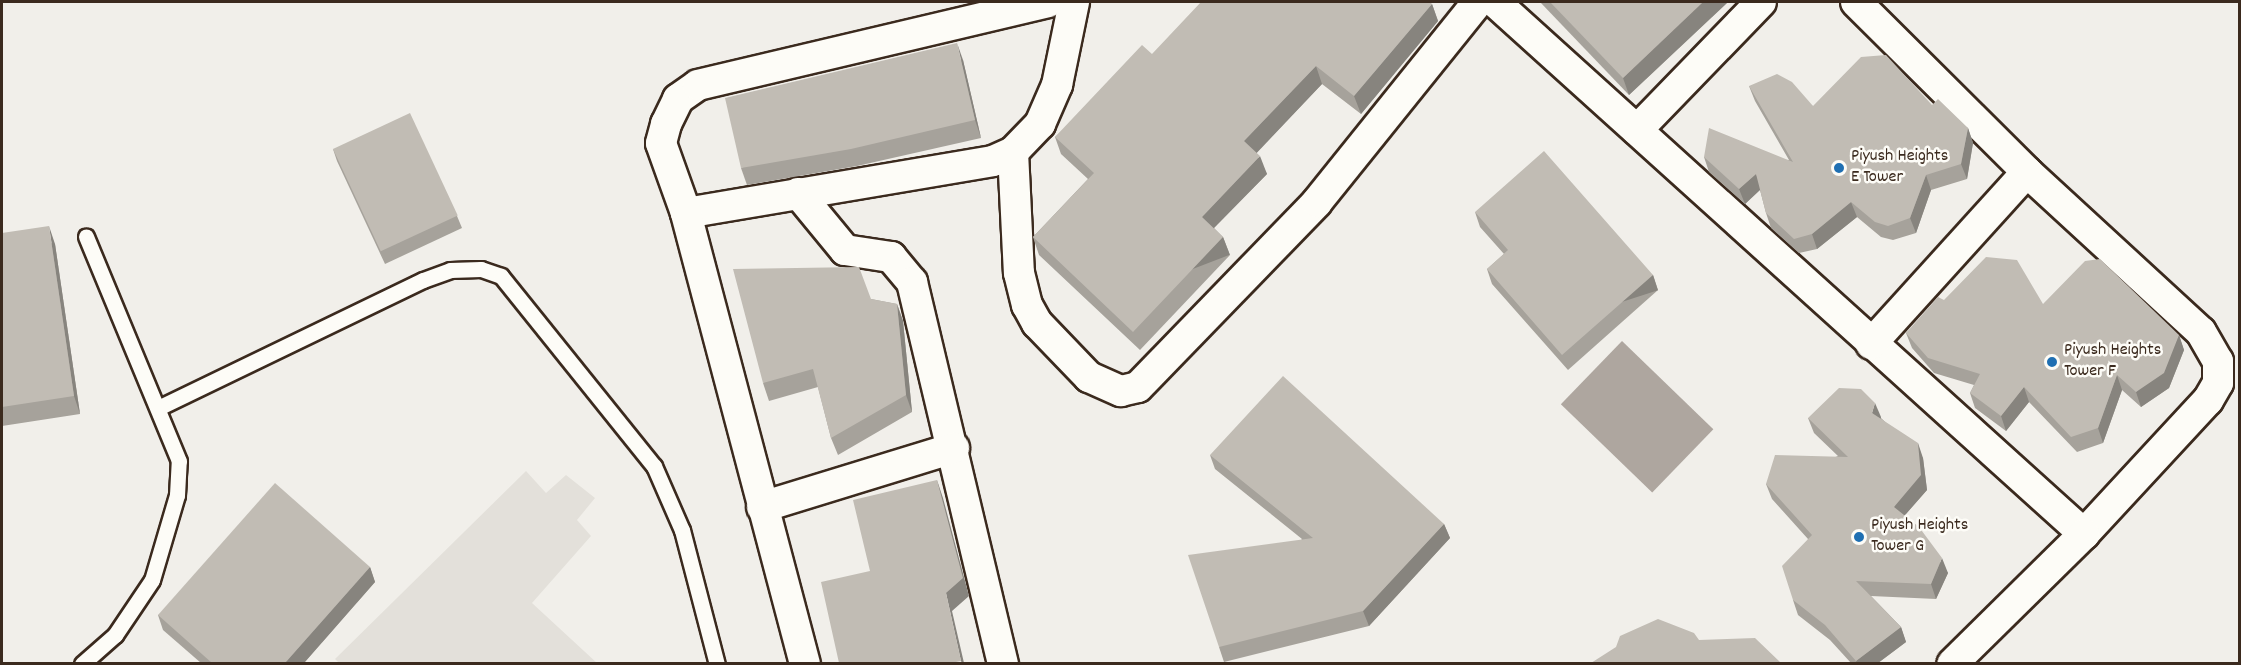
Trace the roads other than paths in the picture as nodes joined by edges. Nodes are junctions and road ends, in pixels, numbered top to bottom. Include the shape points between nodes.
1 (1048, 2) edge
2 (1074, 2) edge
3 (1478, 2) edge
4 (1495, 2) edge
5 (1761, 2) edge
6 (1856, 2) edge
7 (1637, 130) junction
8 (1013, 152) junction
9 (2027, 172) junction
10 (798, 193) junction
11 (686, 213) junction
12 (86, 236) dead end
13 (1871, 344) junction
14 (160, 407) junction
15 (954, 448) junction
16 (762, 507) junction
17 (2084, 534) junction
18 (82, 663) edge
19 (717, 663) edge
20 (805, 663) edge
21 (1004, 663) edge
22 (1952, 663) edge

1 - 11 street via 698,85 678,99 661,143
2 - 8 street via 1057,85 1040,124
3 - 8 street via 1317,202 1138,387 1121,392 1089,377 1037,323 1027,305 1019,273
4 - 7 street
5 - 7 street
6 - 9 street
7 - 13 street
8 - 10 street via 993,160
9 - 13 street
9 - 17 street via 2201,333 2218,361 2218,383 2208,400
10 - 11 street
10 - 15 street via 845,249 891,257 912,282
11 - 16 street
12 - 14 lane
13 - 17 street
14 - 18 lane via 179,461 177,495 155,570 138,606 115,635
14 - 19 lane via 423,280 450,270 481,269 501,276 654,466 682,530
15 - 16 street
15 - 21 street
16 - 20 street
17 - 22 street

